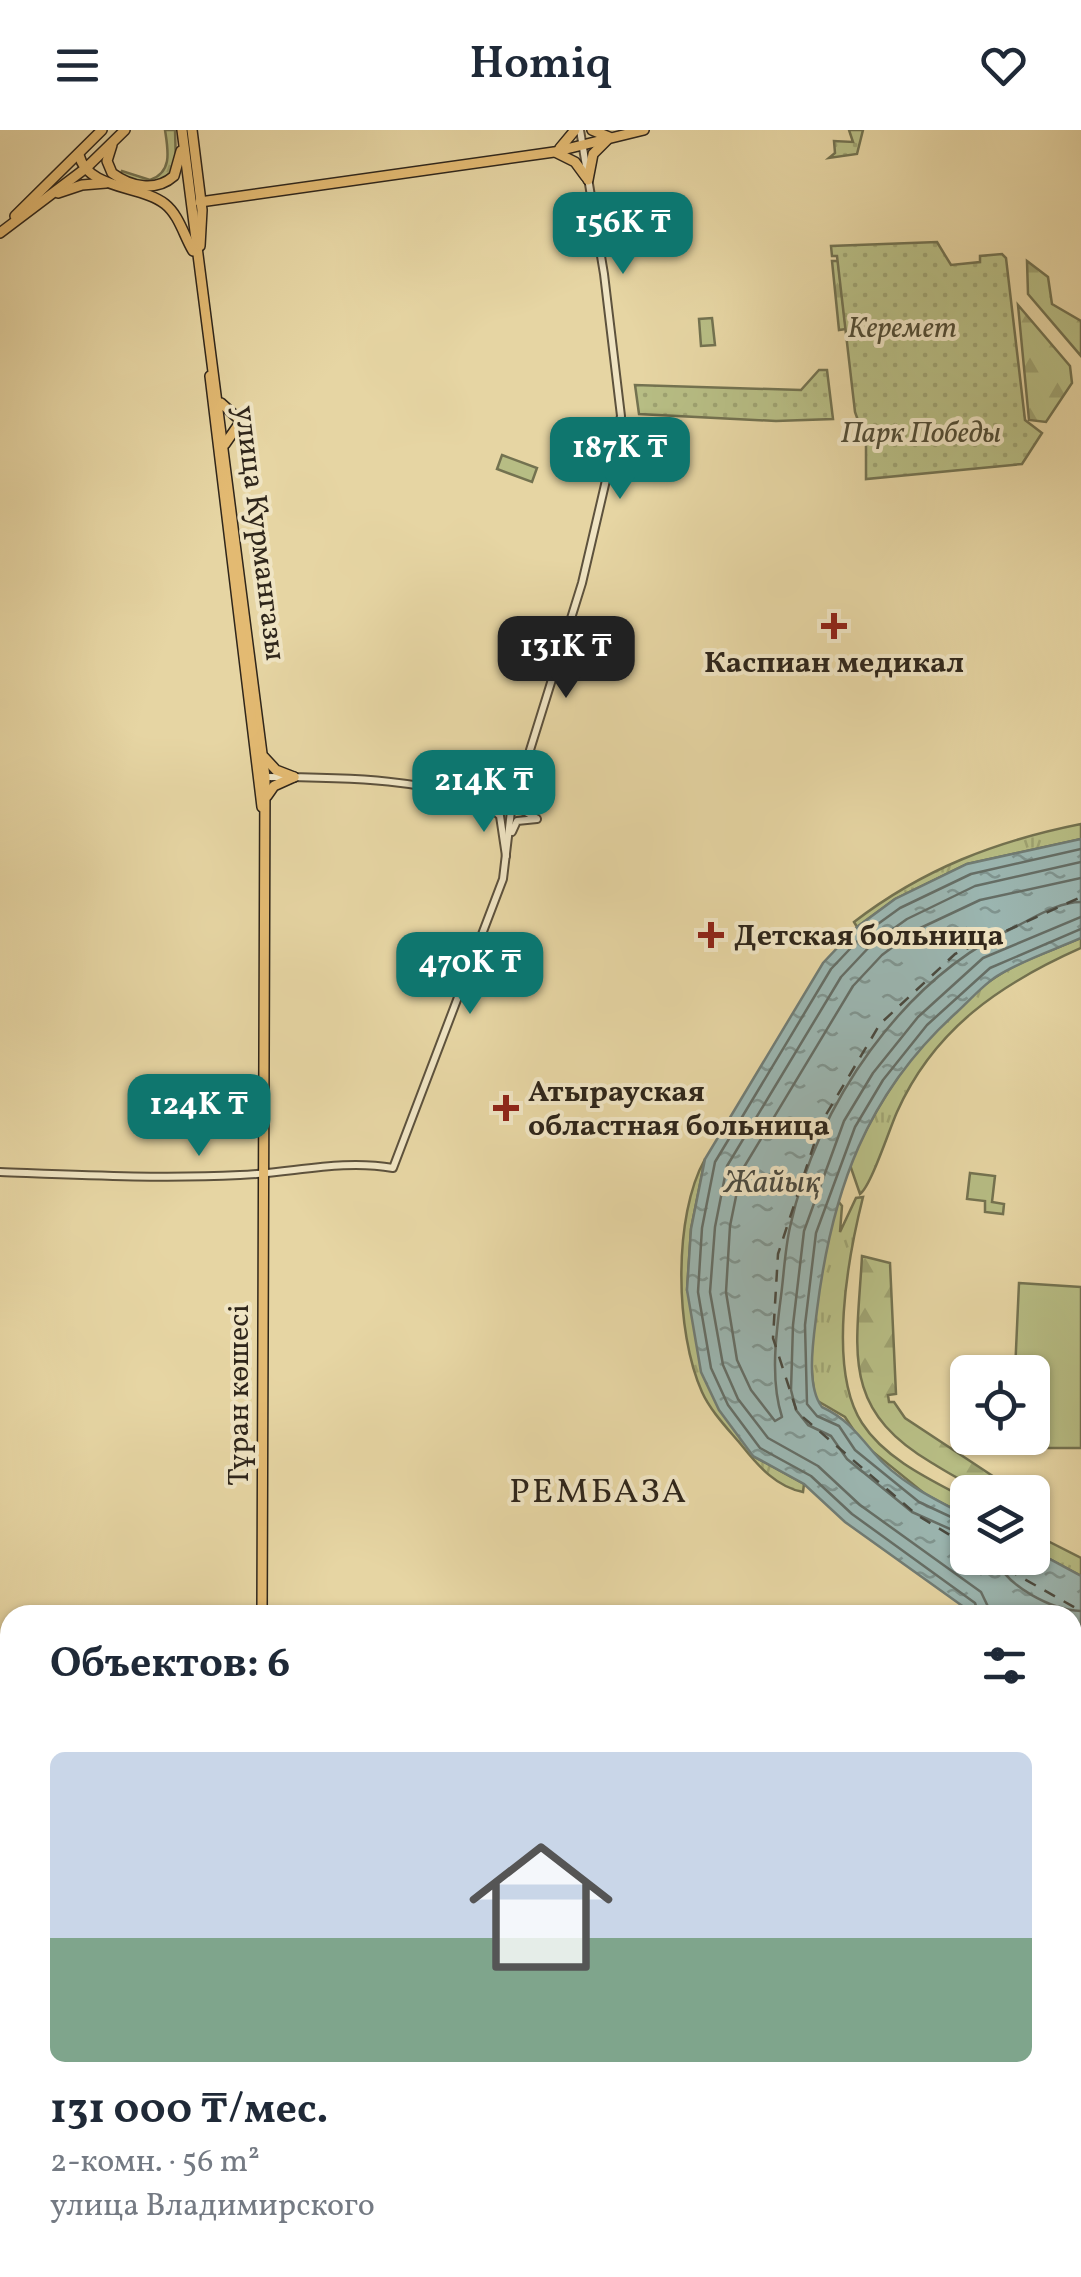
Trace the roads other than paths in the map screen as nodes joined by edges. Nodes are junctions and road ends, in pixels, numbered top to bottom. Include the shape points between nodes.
1 (102, 130) edge
2 (111, 130) edge
3 (192, 130) edge
4 (577, 130) edge
5 (592, 130) edge
6 (644, 130) edge
7 (124, 131) edge
8 (182, 134) edge
9 (612, 138) junction
10 (113, 143) junction
11 (582, 144) junction
12 (554, 152) junction
13 (79, 155) junction
14 (86, 168) junction
15 (588, 180) junction
16 (114, 184) junction
17 (46, 198) junction
18 (200, 202) junction
19 (0, 230) edge
20 (196, 252) junction
21 (213, 376) junction
22 (220, 401) junction
23 (225, 444) junction
24 (262, 754) junction
25 (262, 777) junction
26 (294, 777) junction
27 (520, 786) junction
28 (481, 799) junction
29 (264, 804) junction
30 (511, 811) junction
31 (506, 857) junction
32 (0, 1172) edge
33 (262, 1174) junction
34 (262, 1605) edge

1 - 13 main road
2 - 7 main road
3 - 18 main road
4 - 11 street
4 - 12 main road
5 - 9 main road
6 - 9 main road
7 - 10 main road
8 - 10 main road via 174,176 153,186 112,174 106,161
8 - 20 main road, улица Курмангазы
9 - 11 main road
9 - 15 main road via 593,154
10 - 14 main road
11 - 12 main road
11 - 15 street
12 - 15 main road via 575,162
12 - 18 main road
13 - 14 main road
13 - 19 main road
14 - 16 main road
14 - 17 main road
15 - 27 street via 621,416 582,583
16 - 17 main road via 82,184
16 - 20 main road via 169,207
17 - 19 main road
18 - 20 main road
20 - 21 main road, улица Курмангазы
21 - 22 main road, улица Курмангазы
21 - 25 main road, улица Курмангазы
22 - 23 main road, улица Курмангазы
22 - 23 main road via 241,421
23 - 24 main road, улица Курмангазы
24 - 25 main road, улица Курмангазы
24 - 26 main road
25 - 26 street
25 - 29 main road, улица Курмангазы
26 - 28 street via 410,782
26 - 29 main road via 274,786
27 - 28 street via 503,801
27 - 30 street
27 - 31 street via 522,810 537,819 513,827
28 - 30 street
28 - 31 street via 500,816
29 - 33 main road, улица Курмангазы
30 - 31 street
31 - 33 street via 504,880 394,1168 348,1162
32 - 33 street
33 - 34 main road, Тұран көшесі

